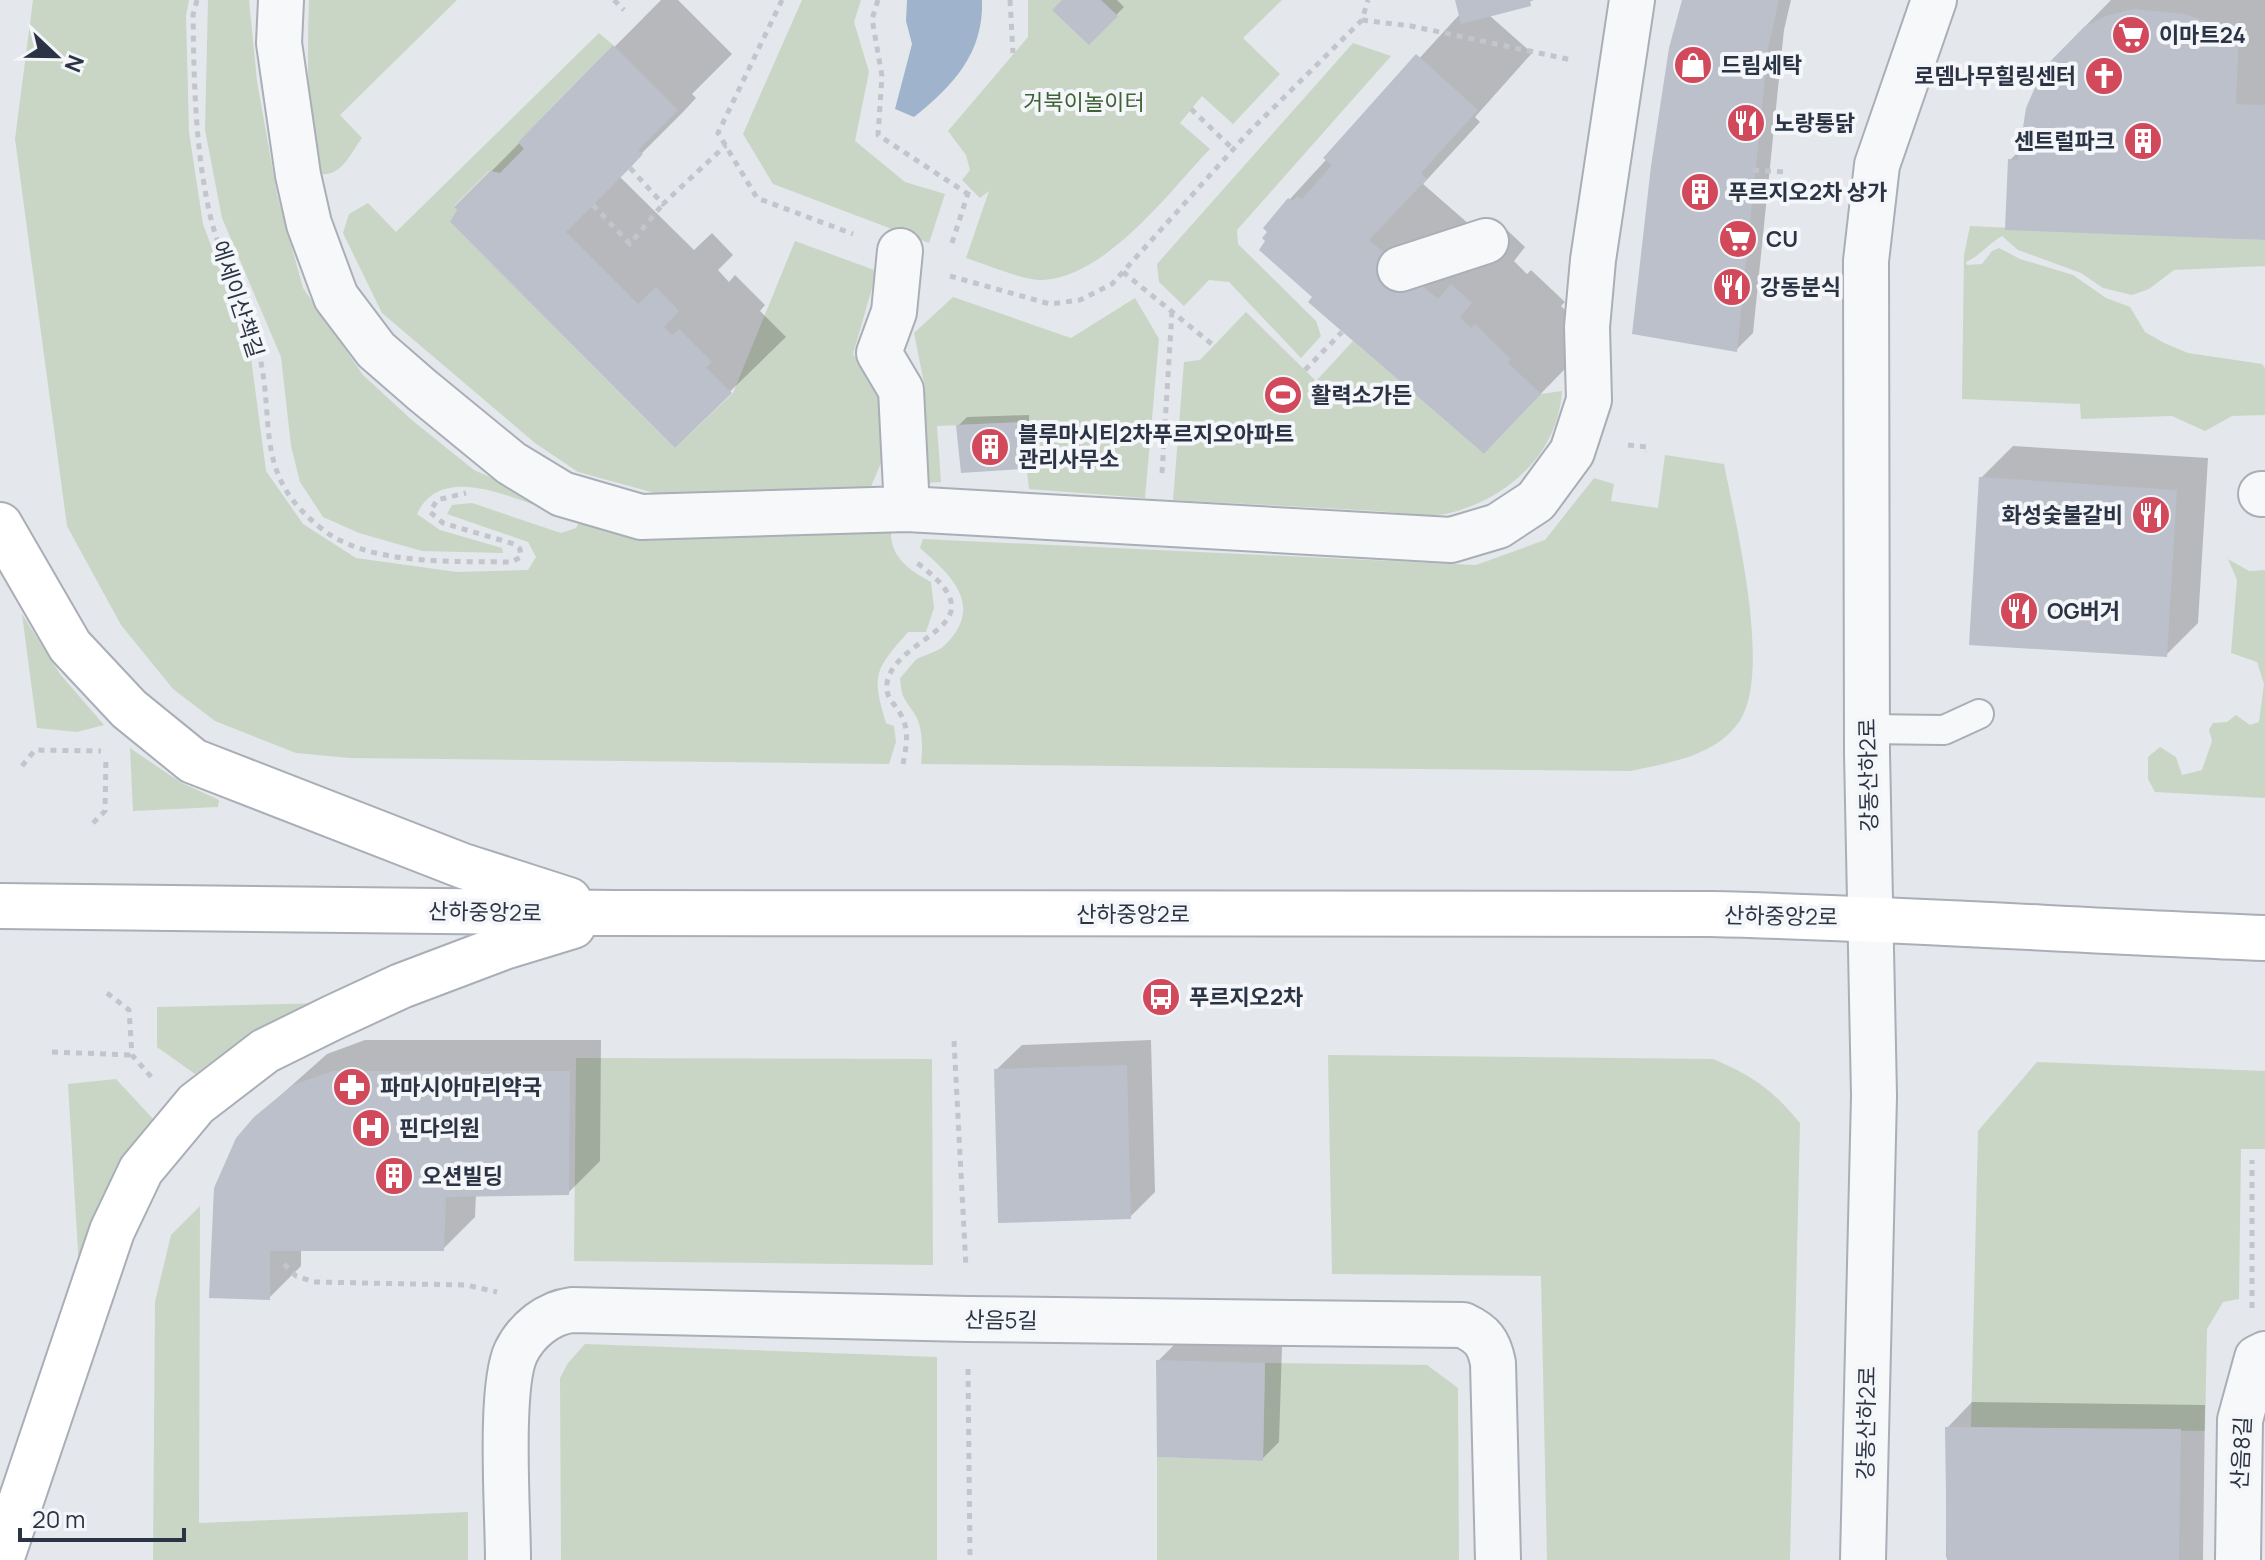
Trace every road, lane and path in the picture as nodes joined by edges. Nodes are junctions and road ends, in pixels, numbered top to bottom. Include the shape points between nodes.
1 (197, 0) edge
2 (281, 0) edge
3 (614, 0) edge
4 (782, 0) edge
5 (878, 0) edge
6 (1010, 0) edge
7 (1368, 0) edge
8 (1632, 0) edge
9 (1934, 0) edge
10 (624, 10) dead end
11 (1362, 20) junction
12 (1013, 53) dead end
13 (1578, 61) dead end
14 (1191, 109) dead end
15 (726, 145) junction
16 (1234, 150) junction
17 (630, 168) dead end
18 (1753, 170) dead end
19 (1785, 172) dead end
20 (663, 204) junction
21 (593, 205) dead end
22 (1486, 241) dead end
23 (951, 247) dead end
24 (900, 251) junction
25 (1400, 269) dead end
26 (1123, 272) junction
27 (1172, 311) junction
28 (1342, 332) dead end
29 (1213, 345) dead end
30 (1305, 370) dead end
31 (476, 492) dead end
32 (907, 509) junction
33 (1159, 523) junction
34 (0, 525) edge
35 (1979, 714) dead end
36 (1867, 729) junction
37 (903, 764) dead end
38 (22, 766) dead end
39 (93, 823) dead end
40 (0, 906) edge
41 (614, 913) junction
42 (1871, 918) junction
43 (2265, 938) edge
44 (107, 993) dead end
45 (954, 1041) dead end
46 (52, 1052) dead end
47 (2252, 1160) dead end
48 (284, 1264) dead end
49 (967, 1280) dead end
50 (572, 1310) junction
51 (2258, 1336) edge
52 (968, 1363) dead end
53 (1, 1560) edge
54 (508, 1560) edge
55 (970, 1560) edge
56 (1498, 1560) edge
57 (1863, 1560) edge
58 (2238, 1560) edge

1 - 31 path, 에세이산책길 via 195,130 211,217 259,353 271,462 286,490 322,529 356,547 435,561 511,562 521,557 514,544 443,523 430,512 437,500
2 - 32 street via 279,43 298,175 309,224 336,297 376,350 511,463 562,494 641,517
3 - 10 path
4 - 15 path via 718,133
5 - 23 path via 872,19 882,76 878,135 969,191
6 - 12 path
7 - 11 path
8 - 33 street via 1593,260 1587,327 1589,400 1572,452 1545,493 1498,526 1451,540
9 - 36 street, 강동산하2로 via 1877,165 1866,261
11 - 13 path
11 - 16 path
14 - 16 path
15 - 20 path
15 - 24 path via 757,198
16 - 26 path
17 - 20 path
18 - 19 path
20 - 21 path via 630,244
22 - 25 street
24 - 26 path via 942,274 1050,304 1080,300 1112,284
24 - 32 street via 894,312 879,353 901,390
26 - 27 path
27 - 29 path
27 - 33 path
28 - 30 path
32 - 33 street
32 - 37 path via 906,544 917,562 938,578 948,594 950,612 942,629 901,658 887,685 889,701 906,730
34 - 41 main road via 70,646 129,709 193,761 463,866
35 - 36 lane via 1944,730
36 - 42 street, 강동산하2로
38 - 39 path via 35,750 106,752 105,811
40 - 41 main road, 산하중앙2로
41 - 42 main road, 산하중앙2로
41 - 53 main road via 401,986 265,1051 196,1104 141,1170 112,1231
42 - 43 main road, 산하중앙2로
42 - 57 street, 강동산하2로 via 1874,1096
44 - 46 path via 129,1010 132,1055
45 - 49 path
47 - 51 path
48 - 50 path via 296,1276 314,1282 466,1285
50 - 54 street, 산음5길 via 543,1320 515,1354 508,1391
50 - 56 street, 산음5길 via 1463,1325 1480,1333 1493,1363
51 - 58 street, 산음8길 via 2240,1420
52 - 55 path

